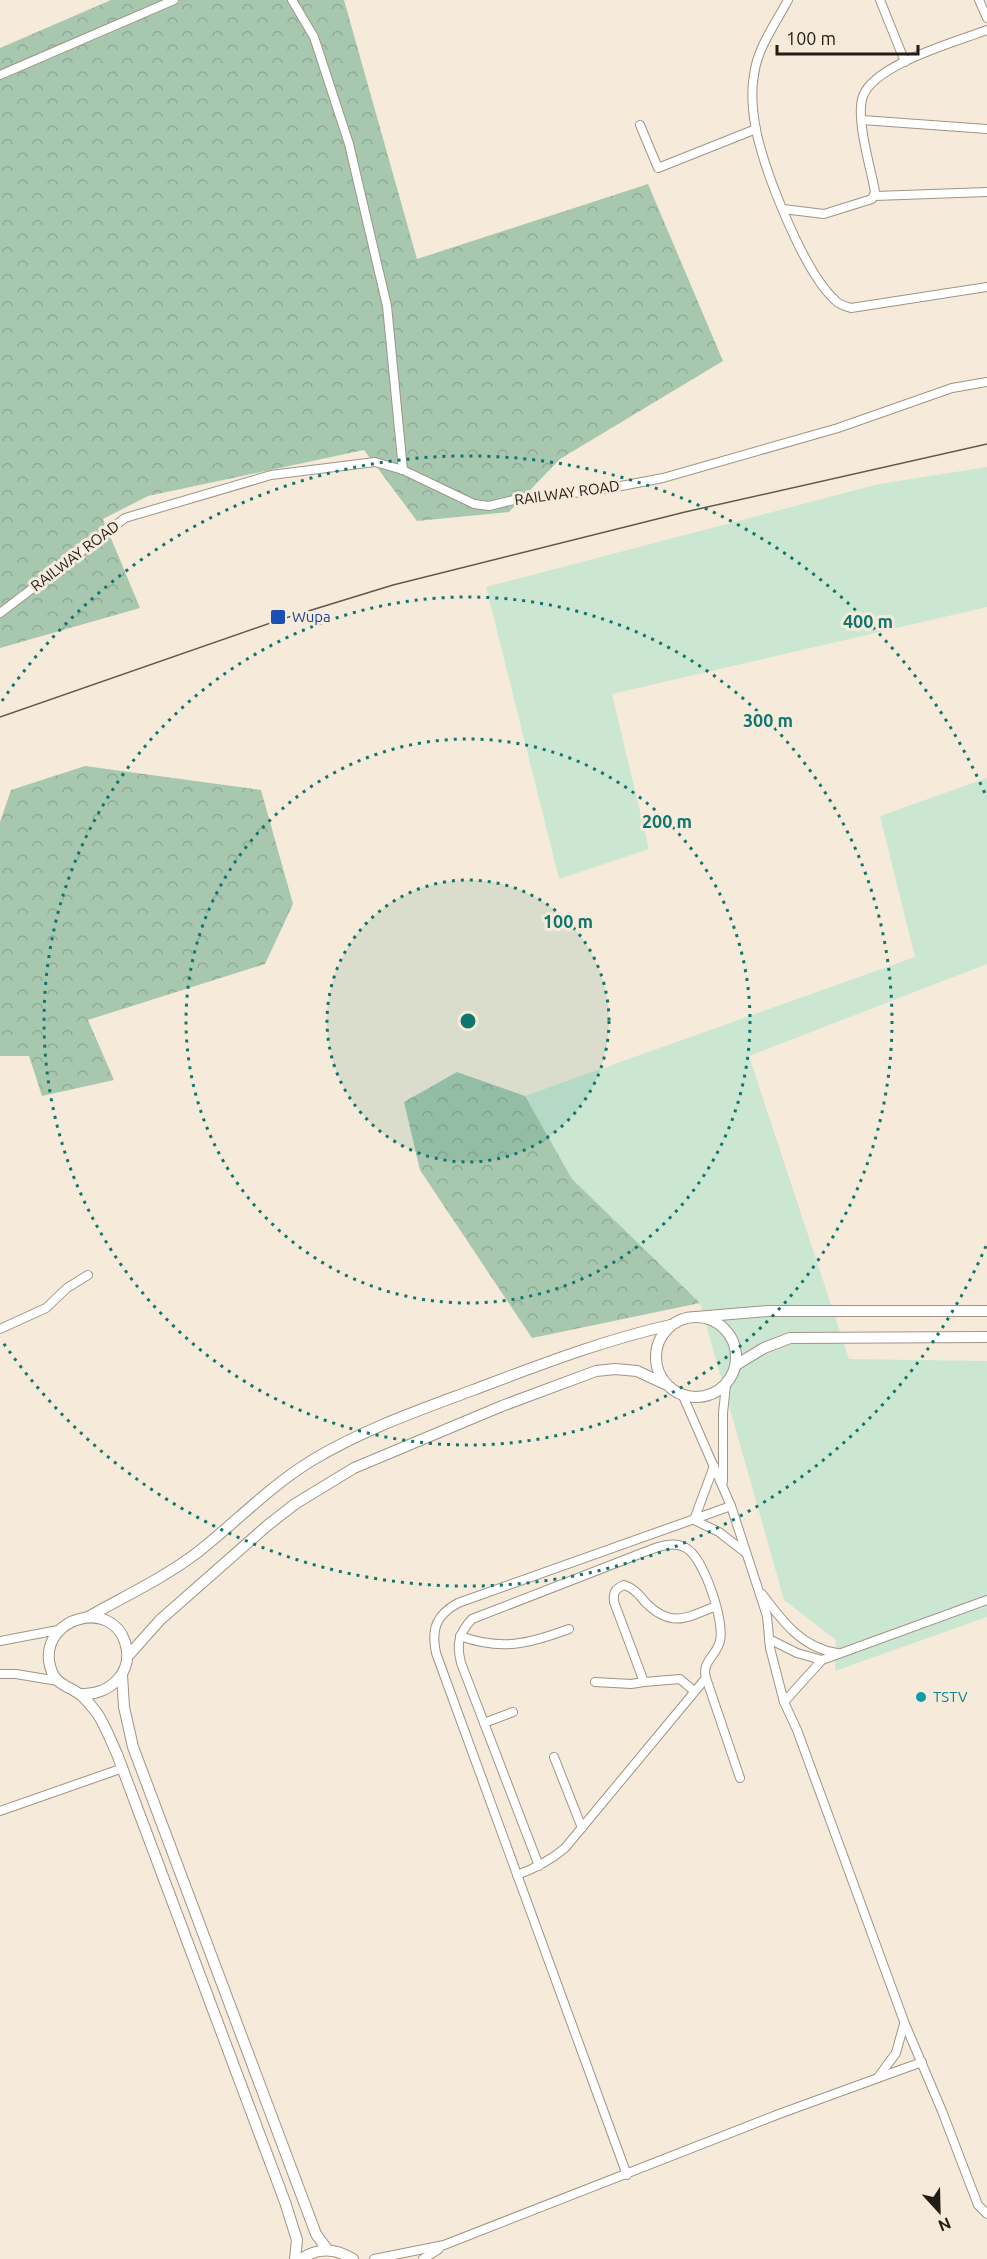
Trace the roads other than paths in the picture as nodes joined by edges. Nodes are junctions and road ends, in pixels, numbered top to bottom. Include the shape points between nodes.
1 (174, 0) edge
2 (292, 0) edge
3 (788, 0) edge
4 (880, 0) edge
5 (979, 0) edge
6 (987, 18) edge
7 (987, 30) edge
8 (905, 62) junction
9 (0, 75) edge
10 (862, 120) junction
11 (640, 125) dead end
12 (756, 129) junction
13 (987, 129) edge
14 (987, 192) edge
15 (874, 196) junction
16 (783, 209) junction
17 (987, 287) edge
18 (987, 381) edge
19 (403, 470) junction
20 (1, 609) edge
21 (88, 1275) dead end
22 (987, 1311) edge
23 (696, 1317) junction
24 (671, 1326) junction
25 (0, 1329) edge
26 (987, 1337) edge
27 (736, 1365) junction
28 (665, 1384) junction
29 (726, 1385) junction
30 (683, 1396) junction
31 (714, 1466) junction
32 (723, 1483) junction
33 (731, 1506) junction
34 (694, 1520) junction
35 (747, 1553) junction
36 (759, 1590) junction
37 (987, 1600) edge
38 (716, 1606) junction
39 (88, 1617) junction
40 (569, 1629) dead end
41 (58, 1630) junction
42 (460, 1636) junction
43 (769, 1639) junction
44 (0, 1641) edge
45 (840, 1653) junction
46 (128, 1656) junction
47 (822, 1660) junction
48 (0, 1674) edge
49 (122, 1675) junction
50 (706, 1678) junction
51 (58, 1681) junction
52 (595, 1682) dead end
53 (644, 1682) junction
54 (694, 1691) junction
55 (81, 1694) junction
56 (784, 1702) junction
57 (513, 1712) dead end
58 (484, 1723) junction
59 (554, 1757) dead end
60 (123, 1768) junction
61 (740, 1778) dead end
62 (0, 1811) edge
63 (582, 1828) junction
64 (539, 1866) junction
65 (518, 1875) junction
66 (904, 2024) junction
67 (922, 2062) junction
68 (878, 2077) junction
69 (627, 2175) junction
70 (987, 2214) edge
71 (444, 2245) junction
72 (327, 2249) junction
73 (295, 2259) edge
74 (301, 2259) edge
75 (355, 2259) edge
76 (374, 2259) edge
77 (423, 2259) edge

1 - 9 street
2 - 19 street via 314,37 349,144 387,306
3 - 12 street via 756,64
4 - 8 street
5 - 6 street
7 - 8 street
8 - 10 street via 881,74 864,96
10 - 13 street
10 - 15 street
11 - 12 street via 658,168
12 - 16 street
14 - 15 street
15 - 16 street via 856,206 824,214
16 - 17 street via 825,288 851,308
18 - 19 street, RAILWAY ROAD via 952,388 838,428 663,478 595,491 526,497 489,506 474,504
19 - 20 street, RAILWAY ROAD via 363,462 272,475 125,518
21 - 25 street via 46,1308
22 - 23 street via 759,1312
23 - 24 street
23 - 27 street via 713,1320 728,1331 736,1347
24 - 28 street via 662,1335 655,1360
24 - 39 street via 526,1370 380,1425 343,1443 280,1482 178,1566
26 - 27 street via 790,1338 764,1347
27 - 29 street
28 - 30 street
28 - 46 street via 637,1371 596,1371 354,1468 268,1525 160,1620
29 - 30 street via 698,1398
29 - 32 street
30 - 31 street
31 - 32 street
31 - 34 street
32 - 33 street
33 - 34 street
33 - 35 street
34 - 35 street via 719,1532
34 - 65 street via 458,1603 444,1611 435,1624 436,1653
35 - 36 street
36 - 43 street
36 - 45 street via 799,1637 825,1651
37 - 45 street
38 - 42 street via 697,1558 687,1548 664,1545 472,1619
38 - 50 street via 722,1622 720,1644 704,1671
38 - 53 street via 685,1618 669,1619 654,1610 632,1587 616,1589 614,1602
39 - 41 street via 72,1620
39 - 46 street via 111,1623 122,1635
40 - 42 street via 511,1645 481,1643
41 - 44 street
41 - 51 street via 51,1642 49,1660
42 - 58 street via 461,1663
43 - 47 street via 796,1653
43 - 56 street
45 - 47 street
46 - 49 street
47 - 56 street
48 - 51 street
49 - 55 street via 105,1691
49 - 72 street via 133,1747 312,2224
50 - 54 street
50 - 61 street
51 - 55 street
52 - 53 street
53 - 54 street via 680,1679
54 - 63 street
55 - 60 street via 98,1715
56 - 66 street
57 - 58 street
58 - 64 street
59 - 63 street
60 - 62 street
60 - 73 street via 285,2202 297,2240
63 - 64 street via 566,1848
64 - 65 street
65 - 69 street
66 - 67 street
66 - 68 street via 896,2053
67 - 68 street
67 - 70 street via 978,2205
68 - 69 street
69 - 71 street
71 - 76 street
71 - 77 street
72 - 74 street
72 - 75 street

